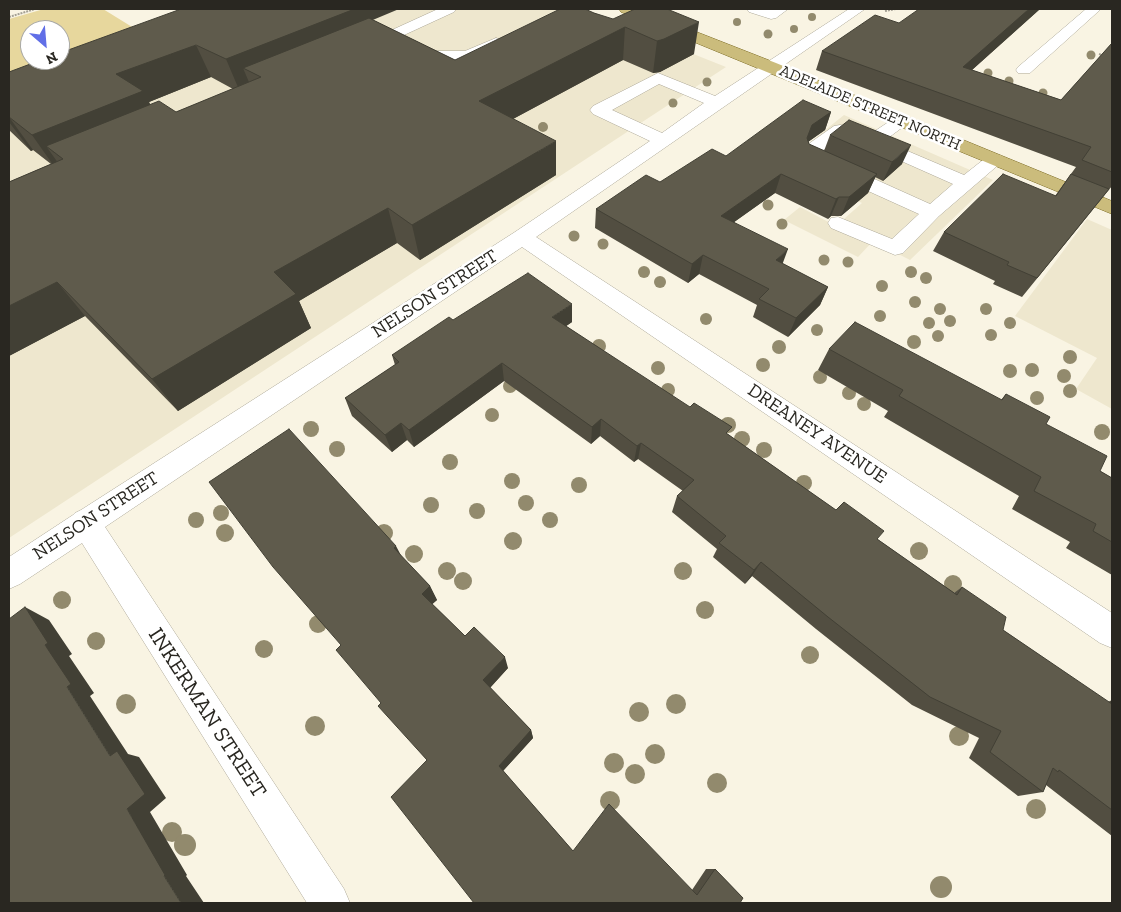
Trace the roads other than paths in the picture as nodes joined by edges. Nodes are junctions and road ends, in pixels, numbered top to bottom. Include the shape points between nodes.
1 (449, 9) edge
2 (626, 9) edge
3 (754, 9) edge
4 (782, 9) edge
5 (858, 9) edge
6 (1094, 9) edge
7 (644, 16) junction
8 (623, 27) edge
9 (513, 34) edge
10 (386, 38) junction
11 (368, 46) edge
12 (770, 66) junction
13 (1024, 70) dead end
14 (718, 103) junction
15 (902, 121) junction
16 (663, 140) junction
17 (868, 144) junction
18 (995, 160) junction
19 (892, 169) junction
20 (966, 183) junction
21 (1112, 208) edge
22 (932, 212) junction
23 (838, 223) dead end
24 (522, 237) junction
25 (85, 522) junction
26 (9, 574) edge
27 (1112, 632) edge
28 (330, 903) edge

1 - 10 street
2 - 7 main road, ADELAIDE STREET NORTH
3 - 4 street via 771,15
5 - 12 street, NELSON STREET
6 - 13 street
7 - 8 street
7 - 12 main road, ADELAIDE STREET NORTH
9 - 10 street via 468,56 423,56
10 - 11 street
12 - 14 street, NELSON STREET
12 - 15 main road, ADELAIDE STREET NORTH
14 - 16 street, NELSON STREET
14 - 16 street via 658,78 599,110
15 - 17 street
15 - 18 main road, ADELAIDE STREET NORTH
16 - 24 street, NELSON STREET
17 - 19 street
17 - 19 street via 840,130 813,149 811,158
18 - 20 street
18 - 21 main road, ADELAIDE STREET NORTH
19 - 20 street
19 - 22 street
20 - 22 street
22 - 23 street via 895,248
24 - 25 street, NELSON STREET
24 - 27 street, DREANEY AVENUE
25 - 26 street, NELSON STREET
25 - 28 street, INKERMAN STREET

